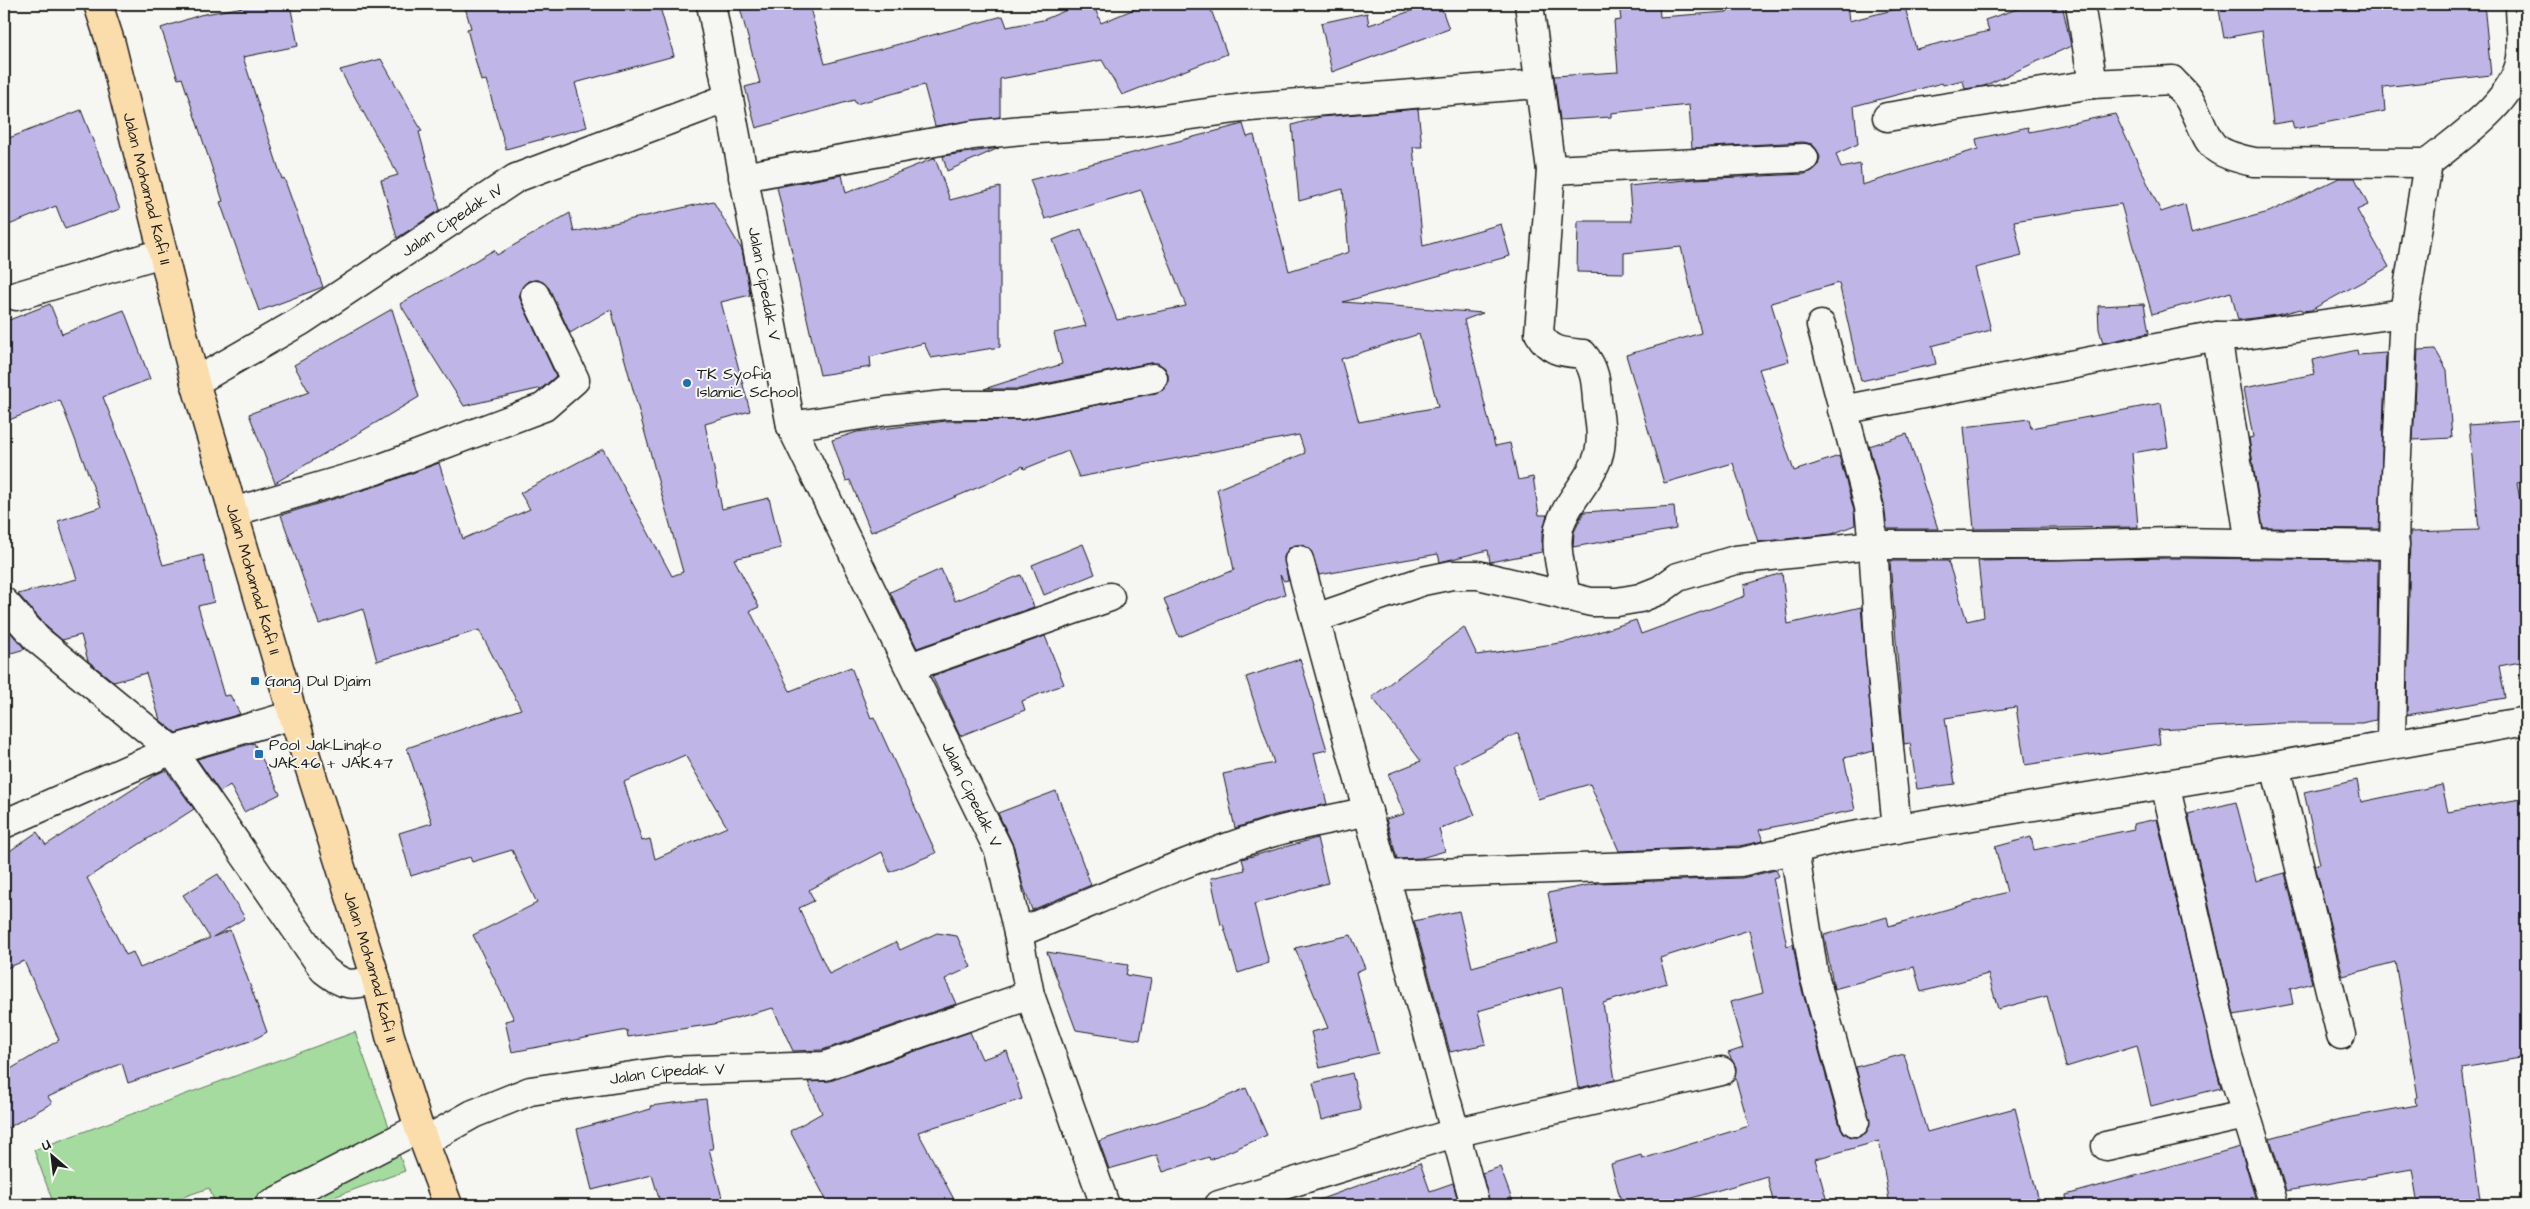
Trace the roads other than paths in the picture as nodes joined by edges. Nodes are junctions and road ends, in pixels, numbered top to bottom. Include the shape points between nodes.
1 (711, 4) edge
2 (1529, 4) edge
3 (2080, 4) edge
4 (2520, 4) edge
5 (100, 8) edge
6 (1539, 84) junction
7 (2093, 84) junction
8 (728, 98) junction
9 (1887, 117) dead end
10 (1804, 158) dead end
11 (2428, 163) junction
12 (1551, 170) junction
13 (743, 177) junction
14 (162, 253) junction
15 (535, 295) dead end
16 (16, 296) dead end
17 (2404, 313) junction
18 (1821, 325) dead end
19 (2216, 336) junction
20 (1153, 378) dead end
21 (195, 382) junction
22 (1842, 410) junction
23 (791, 426) junction
24 (233, 512) junction
25 (2250, 543) junction
26 (1873, 544) junction
27 (2395, 545) junction
28 (1299, 560) dead end
29 (1110, 597) dead end
30 (1566, 597) junction
31 (4, 602) edge
32 (1316, 618) junction
33 (910, 667) junction
34 (293, 715) junction
35 (2526, 721) edge
36 (2391, 744) junction
37 (179, 748) junction
38 (2275, 766) junction
39 (2165, 784) junction
40 (1368, 811) junction
41 (4, 824) edge
42 (1897, 828) junction
43 (1794, 849) junction
44 (1384, 875) junction
45 (1018, 933) junction
46 (373, 980) junction
47 (1030, 995) junction
48 (2341, 1035) dead end
49 (1721, 1071) dead end
50 (2245, 1114) junction
51 (1855, 1122) dead end
52 (1454, 1133) junction
53 (422, 1134) junction
54 (2106, 1146) dead end
55 (269, 1205) edge
56 (448, 1205) edge
57 (1105, 1205) edge
58 (1218, 1205) edge
59 (1475, 1205) edge
60 (2274, 1205) edge

1 - 8 street, Jalan Cipedak V
2 - 6 street
3 - 7 street
4 - 11 street via 2520,58 2513,82 2491,111
5 - 14 main road, Jalan Mohamad Kafi II
6 - 12 street
6 - 13 street via 1250,107 1134,123 973,135
7 - 9 street
7 - 11 street via 2172,80 2189,100 2208,143 2229,157 2264,162
8 - 13 street, Jalan Cipedak V
8 - 21 street, Jalan Cipedak IV via 516,178 301,322
10 - 12 street
11 - 17 street
12 - 30 street via 1539,333 1544,343 1556,352 1583,354 1591,364 1601,441 1598,458 1567,509 1559,529 1558,548
13 - 23 street, Jalan Cipedak V
14 - 16 street
14 - 21 main road, Jalan Mohamad Kafi II
15 - 24 street via 575,380 544,407 351,477
17 - 19 street via 2238,336
17 - 27 street
18 - 22 street
19 - 22 street
19 - 25 street
20 - 23 street via 1021,405 936,406
21 - 24 main road, Jalan Mohamad Kafi II
22 - 26 street via 1869,507
23 - 33 street, Jalan Cipedak V
24 - 34 main road, Jalan Mohamad Kafi II
25 - 26 street
25 - 27 street
26 - 30 street via 1735,560 1678,577 1660,590 1640,598 1617,602 1591,602
26 - 42 street
27 - 36 street
28 - 32 street
29 - 33 street
30 - 32 street via 1478,575 1452,575 1423,581
31 - 37 street via 37,639
32 - 40 street
33 - 45 street, Jalan Cipedak V via 999,852
34 - 37 street
34 - 46 main road, Jalan Mohamad Kafi II
35 - 36 street
36 - 38 street
37 - 41 street
37 - 46 street via 324,970 340,983 357,984
38 - 39 street
38 - 48 street
39 - 42 street
39 - 50 street via 2228,1056
40 - 44 street
40 - 45 street via 1270,833 1235,845
42 - 43 street
43 - 44 street via 1741,862
43 - 51 street via 1814,975
44 - 52 street
45 - 47 street, Jalan Cipedak V
46 - 53 main road, Jalan Mohamad Kafi II
47 - 53 street, Jalan Cipedak V via 826,1066 666,1071 530,1091
47 - 57 street
49 - 52 street
50 - 54 street
50 - 60 street
52 - 58 street
52 - 59 street
53 - 55 street, Jalan Cipedak V
53 - 56 main road, Jalan Mohamad Kafi II

